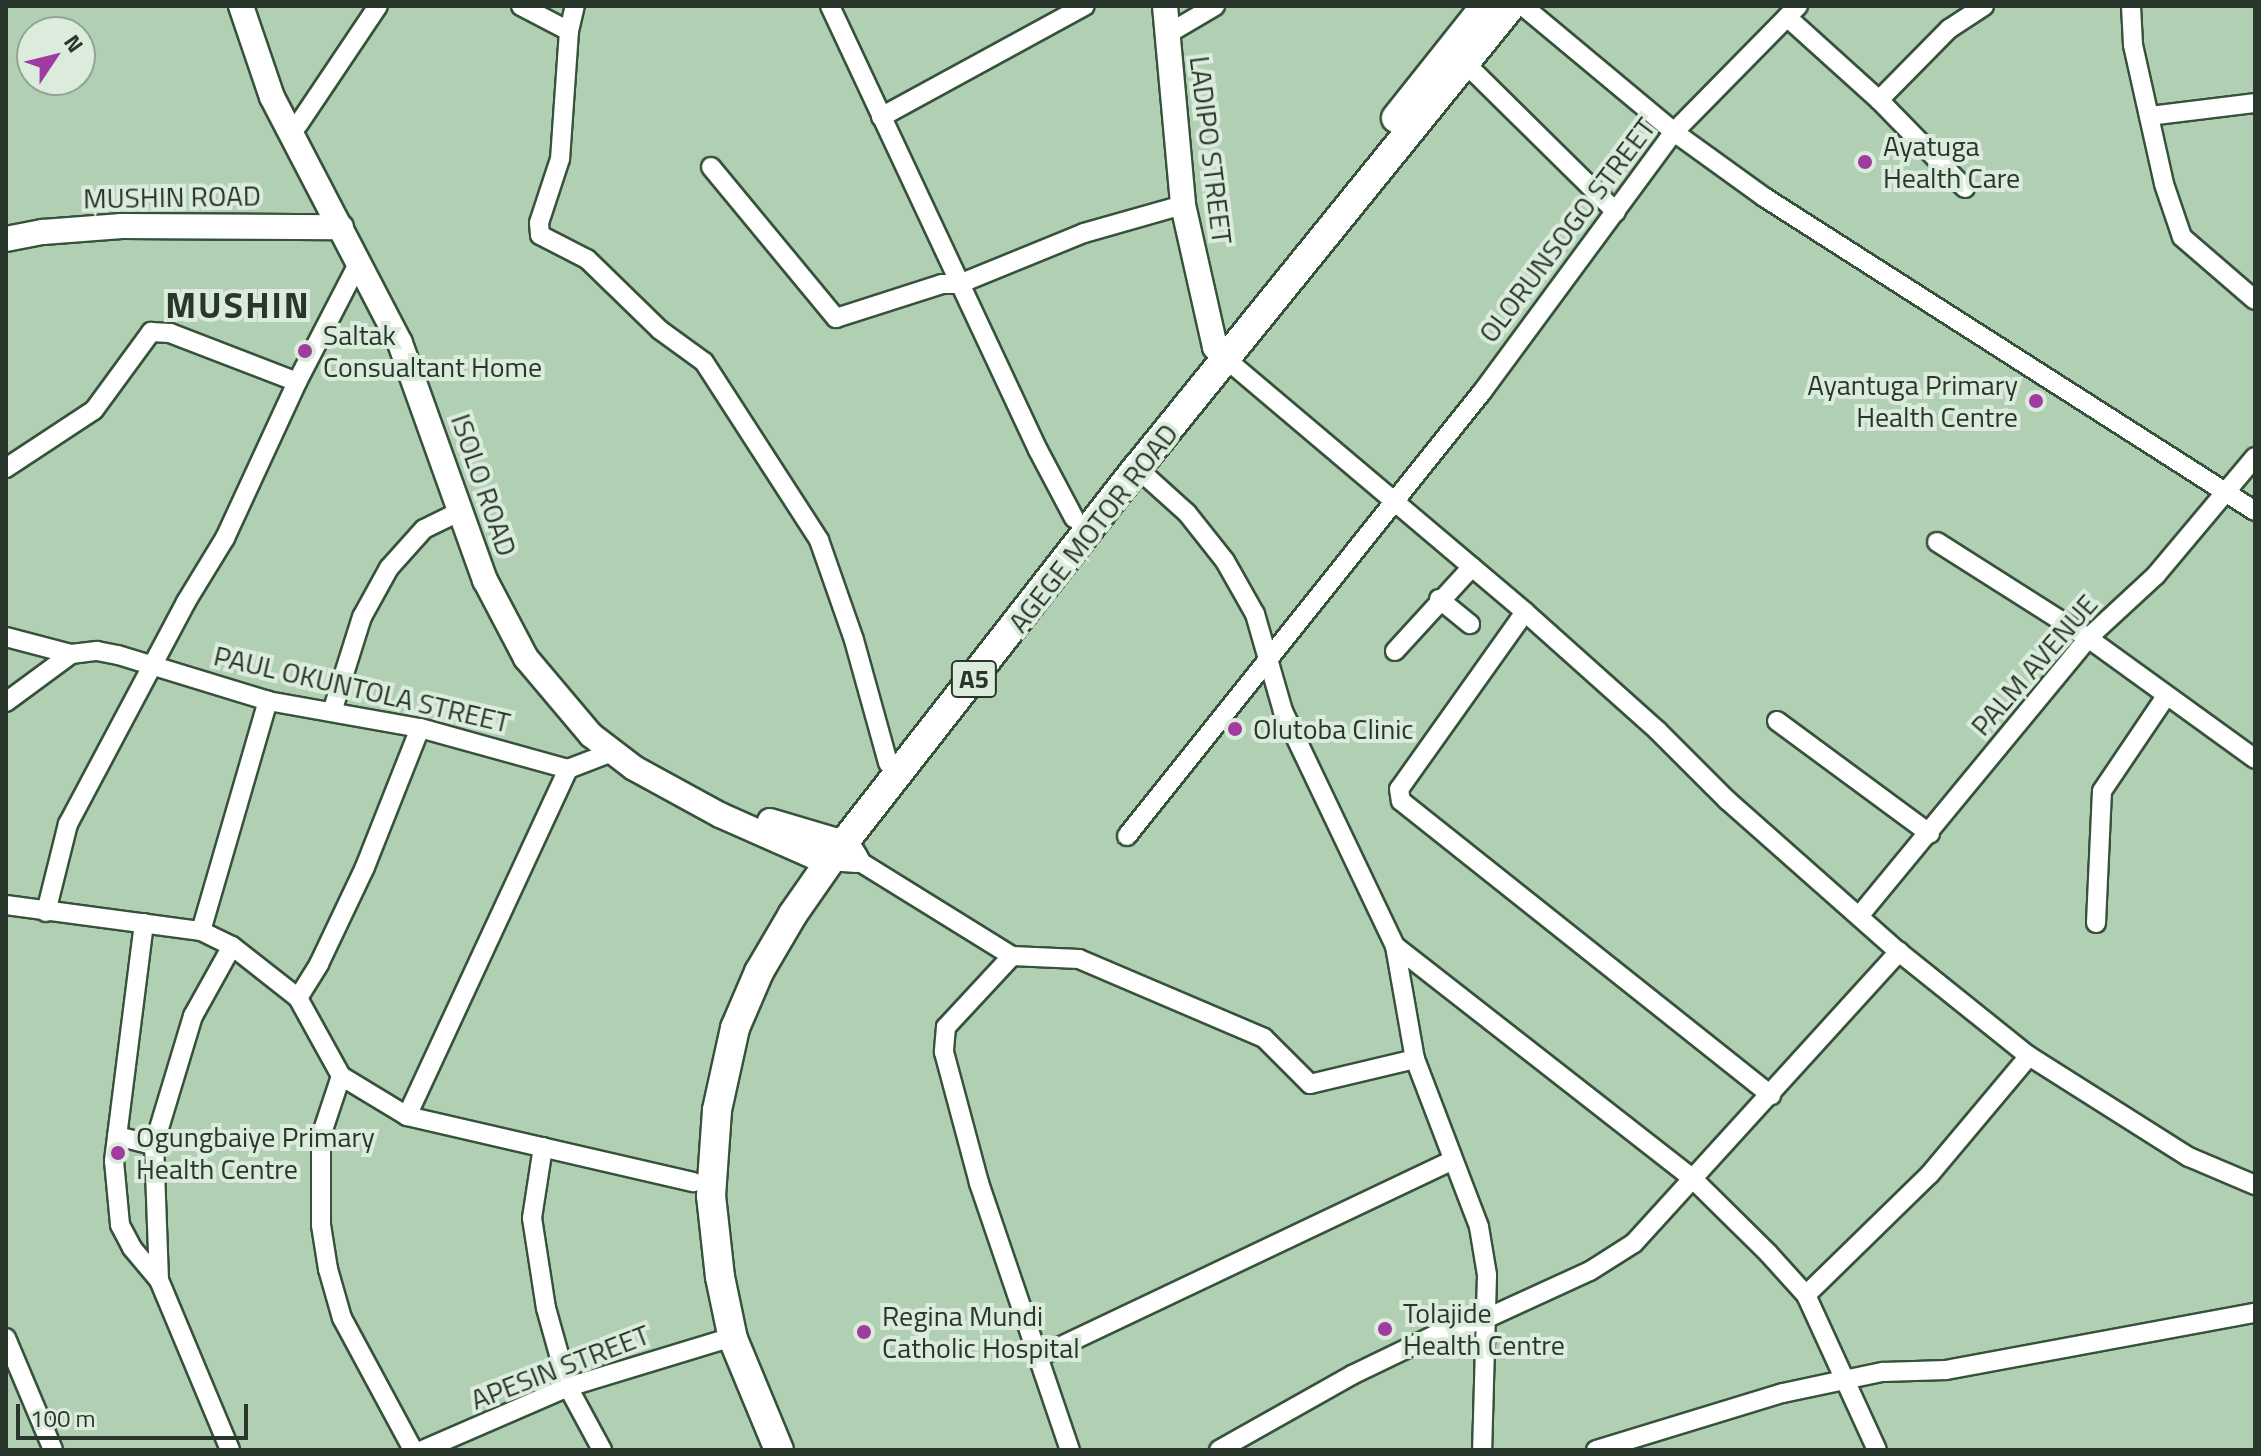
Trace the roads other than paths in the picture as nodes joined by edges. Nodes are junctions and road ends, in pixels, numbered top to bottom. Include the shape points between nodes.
1 (241, 6) edge
2 (252, 6) edge
3 (378, 6) edge
4 (521, 6) edge
5 (575, 6) edge
6 (830, 6) edge
7 (1085, 6) edge
8 (1165, 6) edge
9 (1215, 6) edge
10 (1485, 6) edge
11 (1511, 6) edge
12 (1523, 6) edge
13 (1984, 6) edge
14 (2131, 6) edge
15 (1793, 12) edge
16 (569, 31) junction
17 (1166, 35) junction
18 (1465, 63) junction
19 (1879, 100) junction
20 (2255, 103) edge
21 (2149, 116) junction
22 (881, 117) junction
23 (298, 125) junction
24 (1674, 132) junction
25 (711, 167) dead end
26 (1965, 188) dead end
27 (1183, 205) junction
28 (1616, 212) junction
29 (341, 227) junction
30 (6, 239) edge
31 (360, 260) junction
32 (959, 284) junction
33 (2255, 300) edge
34 (1221, 353) junction
35 (297, 382) junction
36 (2255, 457) edge
37 (6, 468) edge
38 (1137, 468) junction
39 (2228, 493) junction
40 (1395, 501) junction
41 (2255, 511) edge
42 (459, 512) junction
43 (1074, 518) junction
44 (1937, 542) dead end
45 (1472, 567) junction
46 (1439, 599) junction
47 (1525, 612) junction
48 (1470, 624) dead end
49 (6, 637) edge
50 (2088, 638) junction
51 (1395, 651) dead end
52 (71, 654) junction
53 (1269, 661) junction
54 (152, 666) junction
55 (2166, 696) junction
56 (268, 701) junction
57 (6, 702) edge
58 (332, 712) junction
59 (1777, 721) dead end
60 (420, 728) junction
61 (610, 753) junction
62 (2255, 759) edge
63 (888, 763) junction
64 (568, 769) junction
65 (1930, 834) junction
66 (1127, 836) dead end
67 (836, 852) junction
68 (6, 905) edge
69 (46, 912) junction
70 (1860, 915) junction
71 (144, 923) junction
72 (2096, 923) dead end
73 (201, 931) junction
74 (232, 946) junction
75 (1395, 946) junction
76 (1899, 952) junction
77 (1012, 956) junction
78 (298, 998) junction
79 (2029, 1056) junction
80 (1415, 1059) junction
81 (341, 1076) junction
82 (1771, 1095) junction
83 (407, 1116) junction
84 (117, 1136) junction
85 (154, 1145) junction
86 (543, 1147) junction
87 (1453, 1160) junction
88 (1692, 1178) junction
89 (693, 1182) junction
90 (2255, 1185) edge
91 (159, 1280) junction
92 (1806, 1295) junction
93 (2255, 1313) edge
94 (1485, 1319) junction
95 (6, 1338) edge
96 (719, 1341) junction
97 (1038, 1357) junction
98 (1844, 1380) junction
99 (568, 1387) junction
100 (53, 1450) edge
101 (230, 1450) edge
102 (413, 1450) edge
103 (423, 1450) edge
104 (602, 1450) edge
105 (765, 1450) edge
106 (779, 1450) edge
107 (1070, 1450) edge
108 (1219, 1450) edge
109 (1482, 1450) edge
110 (1596, 1450) edge
111 (1877, 1450) edge

1 - 29 main road, ISOLO ROAD via 263,78
2 - 23 main road, ISOLO ROAD
3 - 23 street
4 - 16 street
5 - 16 street
6 - 22 street
7 - 22 street
8 - 17 main road, LADIPO STREET
9 - 17 street
10 - 34 highway, AGEGE MOTOR ROAD / A5
11 - 18 highway, AGEGE MOTOR ROAD / A5
12 - 24 street
13 - 19 street via 1949,29
14 - 21 street via 2133,45
15 - 19 street
15 - 24 street, OLORUNSOGO STREET
16 - 63 street via 560,159 539,223 540,235 587,259 660,330 704,362 819,540
17 - 27 main road, LADIPO STREET
18 - 28 street
18 - 34 highway, AGEGE MOTOR ROAD / A5
19 - 26 street
20 - 21 street
21 - 33 street via 2182,237
22 - 32 street
23 - 67 main road, ISOLO ROAD via 396,304 437,399 494,563 521,624 555,678 614,741 669,776
24 - 28 street, OLORUNSOGO STREET
24 - 39 street via 1764,197
25 - 32 street via 836,318 880,301
27 - 32 street via 1084,233
27 - 34 main road, LADIPO STREET
28 - 40 street, OLORUNSOGO STREET
29 - 30 main road, MUSHIN ROAD via 122,226
29 - 31 main road, ISOLO ROAD
31 - 35 street
31 - 42 main road, ISOLO ROAD via 409,366
32 - 43 street
34 - 38 highway, AGEGE MOTOR ROAD / A5
34 - 40 street
34 - 43 highway, AGEGE MOTOR ROAD / A5
35 - 37 street via 170,333 151,332 94,410
35 - 54 street via 225,538
36 - 39 street, PALM AVENUE
38 - 53 street via 1187,513 1225,561 1255,614
38 - 67 highway, AGEGE MOTOR ROAD / A5
39 - 41 street
39 - 50 street, PALM AVENUE via 2156,575
40 - 45 street
40 - 53 street, OLORUNSOGO STREET
42 - 58 street via 424,529 389,568 362,617
42 - 61 main road, ISOLO ROAD via 491,594 526,658
43 - 63 highway, AGEGE MOTOR ROAD / A5
44 - 50 street
45 - 46 street
45 - 47 street
46 - 48 street
46 - 51 street
47 - 70 street
47 - 82 street via 1399,789 1401,801
49 - 52 street, PAUL OKUNTOLA STREET
50 - 55 street
50 - 65 street, PALM AVENUE
52 - 54 street, PAUL OKUNTOLA STREET via 97,651
52 - 57 street
53 - 66 street, OLORUNSOGO STREET
53 - 75 street via 1283,711
54 - 56 street, PAUL OKUNTOLA STREET
54 - 69 street via 68,824
55 - 62 street
55 - 72 street via 2102,791
56 - 58 street, PAUL OKUNTOLA STREET
56 - 73 street
58 - 60 street, PAUL OKUNTOLA STREET
59 - 65 street
60 - 64 street, PAUL OKUNTOLA STREET
60 - 78 street via 365,867
61 - 64 street
61 - 67 main road, ISOLO ROAD via 679,794
63 - 67 highway, AGEGE MOTOR ROAD / A5
64 - 83 street
65 - 70 street, PALM AVENUE
67 - 77 street
67 - 89 highway, AGEGE MOTOR ROAD / A5 via 742,971 710,1063
67 - 106 highway, AGEGE MOTOR ROAD / A5 via 759,972 735,1028 717,1110 711,1196 720,1277 733,1339
68 - 69 street
69 - 71 street
70 - 76 street
71 - 73 street
71 - 84 street
73 - 74 street
74 - 78 street
74 - 85 street via 193,1016
75 - 80 street
75 - 88 street
76 - 79 street
76 - 82 street
77 - 80 street via 1079,959 1236,1025 1264,1038 1310,1084
77 - 97 street via 946,1027 944,1052 975,1169
78 - 81 street
79 - 90 street via 2189,1157
79 - 92 street via 1930,1174
80 - 87 street
81 - 83 street
81 - 102 street via 321,1136 321,1225 328,1269 342,1318
82 - 88 street
83 - 86 street
84 - 85 street
84 - 91 street via 120,1225
85 - 91 street
86 - 89 street
86 - 99 street via 532,1218 551,1332
87 - 94 street via 1479,1227 1487,1275
87 - 97 street
88 - 92 street
88 - 94 street via 1634,1243 1590,1271
89 - 96 highway, AGEGE MOTOR ROAD / A5 via 701,1273
91 - 101 street
92 - 98 street
93 - 98 street via 1946,1370 1883,1372
94 - 108 street via 1396,1353
94 - 109 street
95 - 100 street
96 - 99 street, APESIN STREET
96 - 105 highway, AGEGE MOTOR ROAD / A5
97 - 107 street
98 - 110 street via 1783,1393
98 - 111 street
99 - 103 street, APESIN STREET
99 - 104 street

